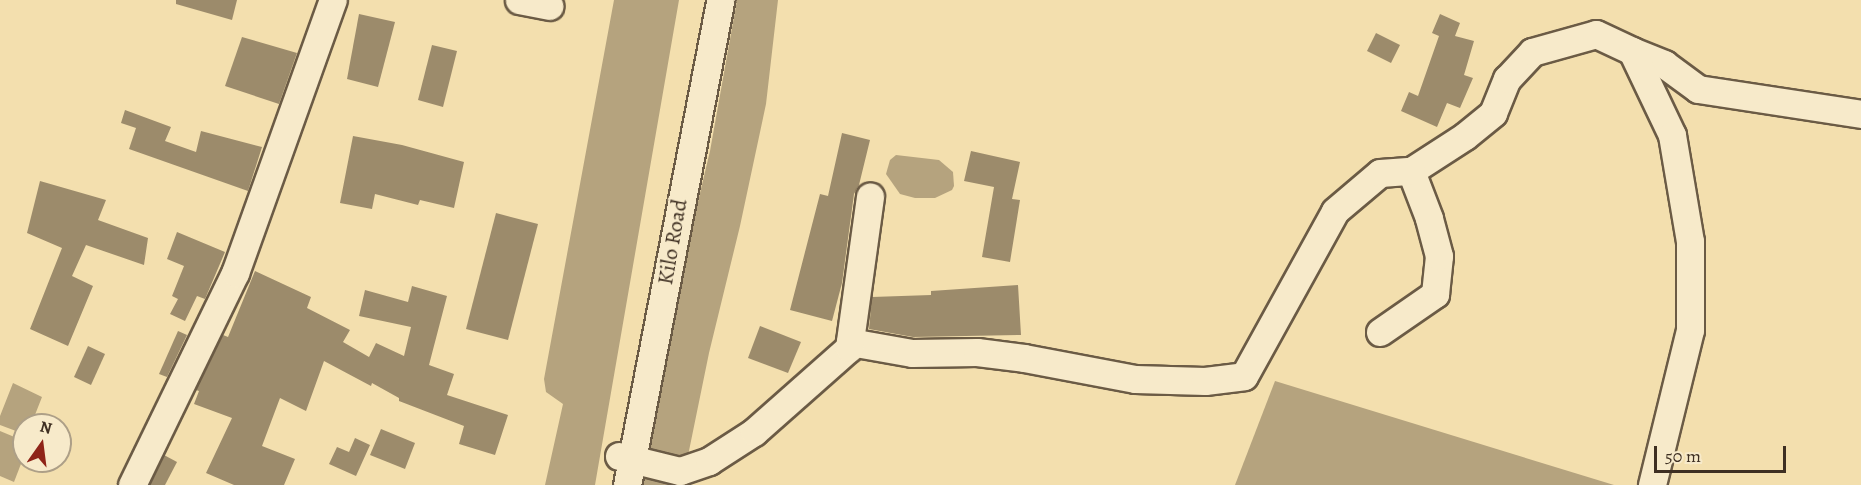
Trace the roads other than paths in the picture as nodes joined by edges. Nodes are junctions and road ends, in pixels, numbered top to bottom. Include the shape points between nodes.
1 (333, 0) edge
2 (519, 0) edge
3 (704, 0) edge
4 (720, 0) edge
5 (549, 6) dead end
6 (1632, 51) junction
7 (1861, 114) edge
8 (1411, 171) junction
9 (870, 196) dead end
10 (1380, 332) dead end
11 (850, 342) junction
12 (626, 467) edge
13 (132, 485) edge
14 (613, 485) edge
15 (1652, 485) edge

1 - 13 street via 235,273
2 - 5 street
3 - 12 street, Kilo Road
4 - 12 street, Kilo Road
6 - 7 street via 1664,64 1698,89
6 - 8 street via 1596,34 1532,52 1507,80 1493,112 1465,136
6 - 15 street via 1672,135 1690,241 1690,330
8 - 10 street via 1439,256 1435,294
8 - 11 street via 1380,173 1335,211 1244,376 1205,381 1135,379 1024,358 977,352 912,353
9 - 11 street
11 - 12 street via 849,348 782,408 717,457 690,470
12 - 14 street, Kilo Road

